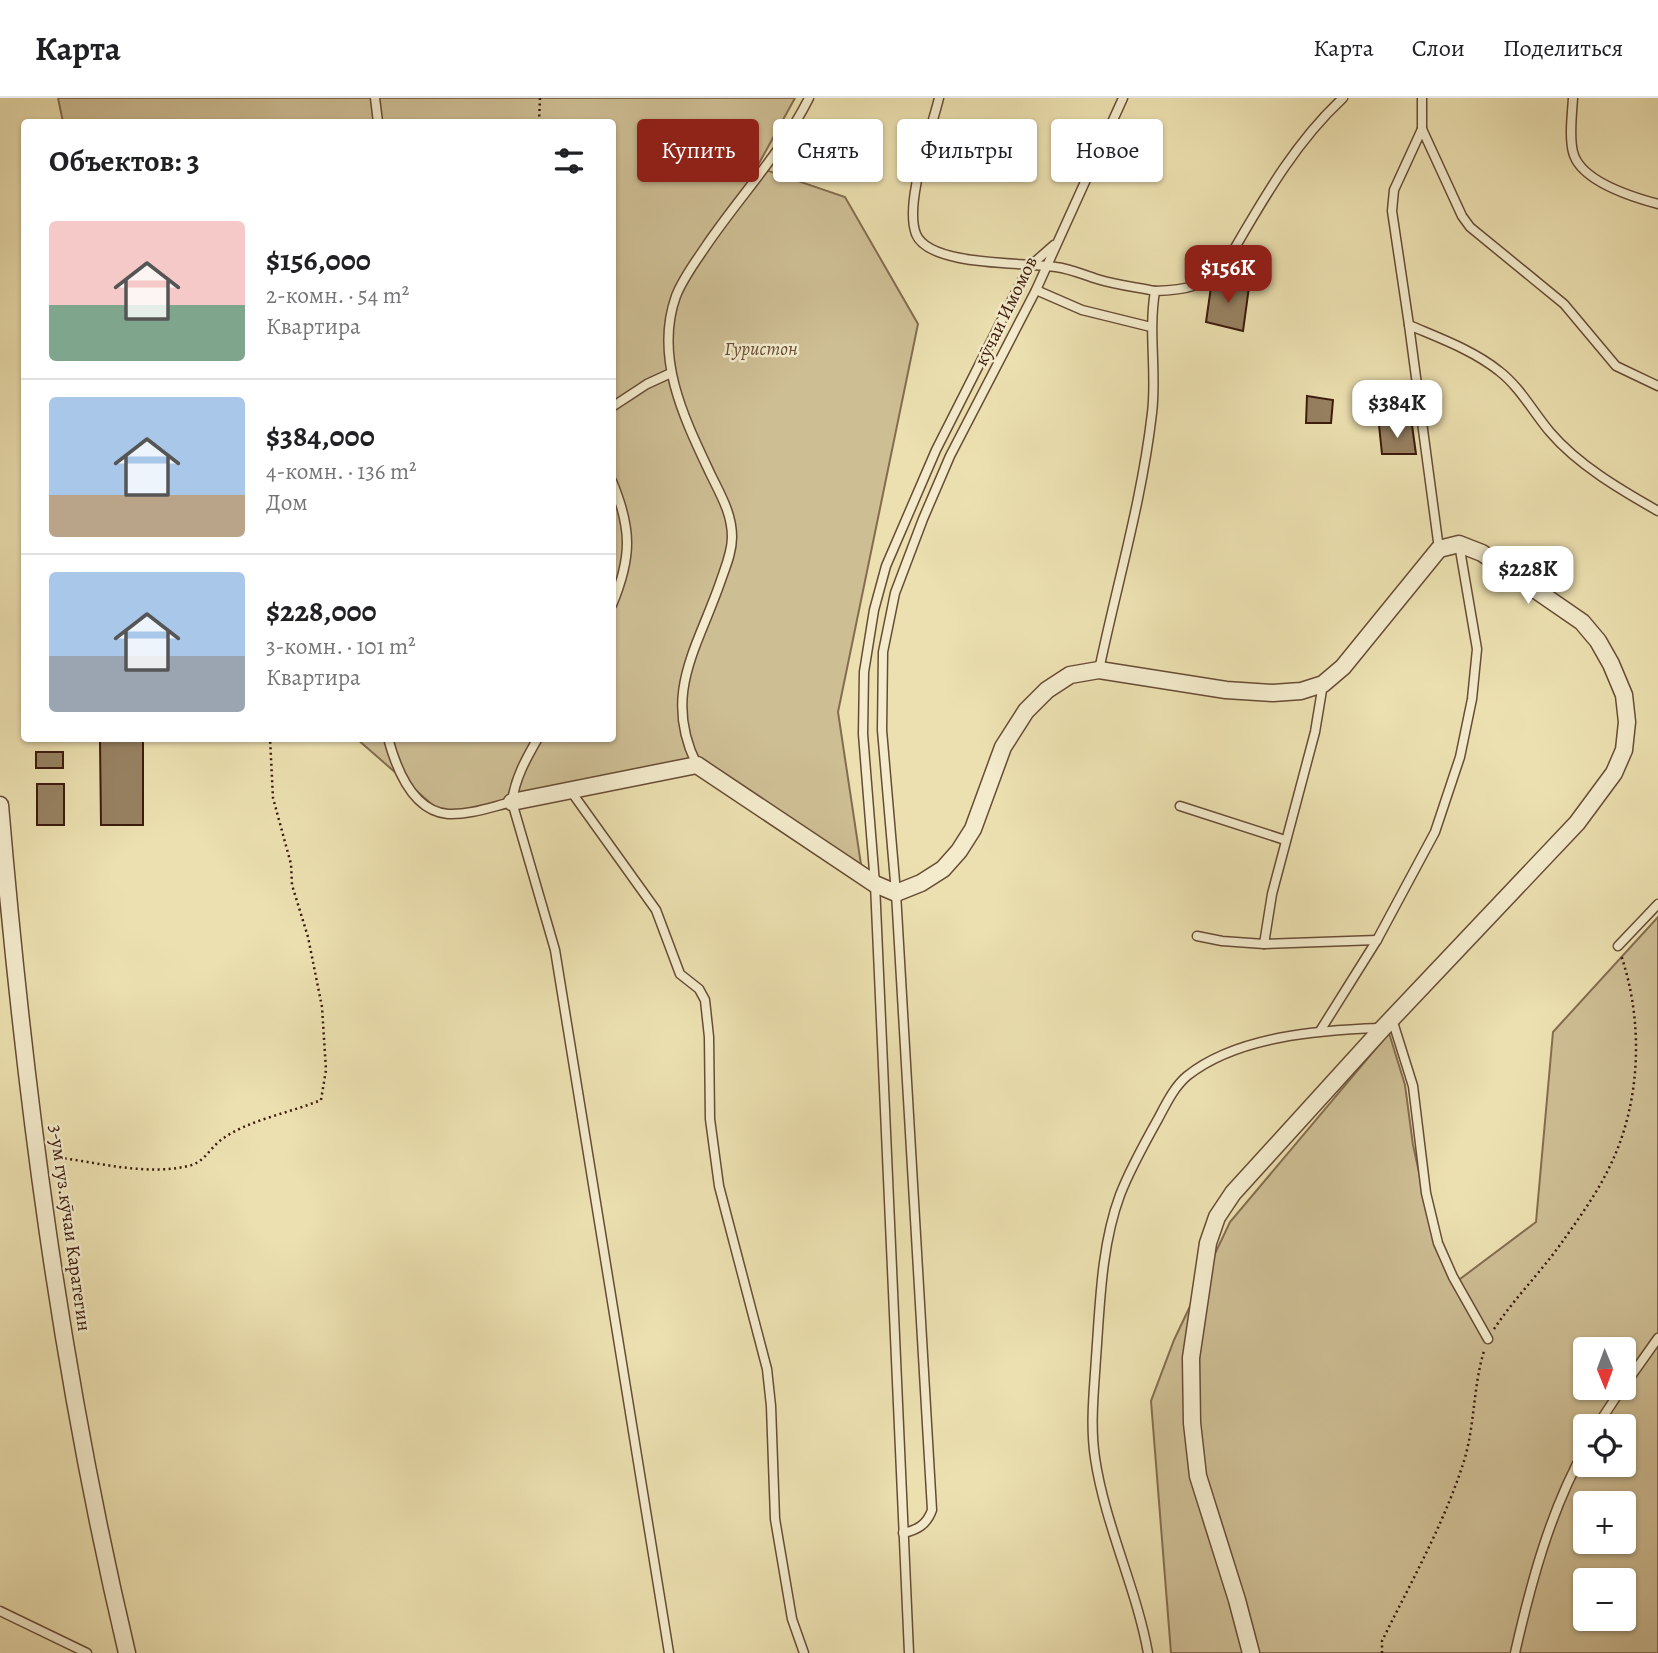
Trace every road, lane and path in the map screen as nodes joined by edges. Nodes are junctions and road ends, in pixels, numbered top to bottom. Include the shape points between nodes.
1 (375, 98) edge
2 (540, 98) edge
3 (809, 98) edge
4 (939, 98) edge
5 (1123, 98) edge
6 (1343, 98) edge
7 (1422, 98) edge
8 (1573, 98) edge
9 (378, 119) edge
10 (539, 119) edge
11 (1422, 129) junction
12 (1658, 204) edge
13 (1056, 243) junction
14 (1030, 266) junction
15 (1047, 266) junction
16 (1036, 290) junction
17 (1155, 290) junction
18 (1409, 325) junction
19 (1151, 327) junction
20 (671, 373) junction
21 (1658, 386) edge
22 (616, 404) edge
23 (616, 494) edge
24 (1658, 511) edge
25 (1459, 544) junction
26 (1439, 549) junction
27 (616, 596) edge
28 (1099, 670) junction
29 (1323, 684) junction
30 (270, 742) edge
31 (388, 742) edge
32 (536, 742) edge
33 (697, 765) junction
34 (570, 790) junction
35 (512, 802) junction
36 (0, 806) edge
37 (1180, 806) dead end
38 (1285, 840) junction
39 (875, 884) junction
40 (896, 892) junction
41 (1658, 904) edge
42 (1197, 936) dead end
43 (1377, 940) junction
44 (1264, 944) junction
45 (1618, 946) joint
46 (1388, 1023) junction
47 (1320, 1031) junction
48 (56, 1157) dead end
49 (1658, 1338) edge
50 (1488, 1339) junction
51 (1636, 1369) edge
52 (1573, 1474) edge
53 (903, 1533) junction
54 (0, 1611) edge
55 (87, 1653) edge
56 (127, 1653) edge
57 (669, 1653) edge
58 (804, 1653) edge
59 (909, 1653) edge
60 (1148, 1653) edge
61 (1251, 1653) edge
62 (1381, 1653) edge
63 (1515, 1653) edge

1 - 9 lane
2 - 10 path
3 - 20 lane via 785,139 682,282 669,331
4 - 14 lane via 917,180 916,233 934,251
5 - 13 lane
6 - 17 lane via 1292,155 1226,263 1195,286
7 - 11 lane
8 - 12 lane via 1573,151 1578,165 1588,175
11 - 18 lane via 1394,190 1392,211
11 - 21 lane via 1470,227 1564,303 1616,366
13 - 14 lane, кӯчаи Имомов
13 - 15 lane, кӯчаи Имомов
14 - 15 lane
14 - 39 lane, кӯчаи Имомов via 921,483 886,566 874,610 866,652 863,734
15 - 16 lane, кӯчаи Имомов
15 - 17 lane
16 - 19 lane via 1082,310
16 - 40 lane, кӯчаи Имомов via 950,456 890,613 881,692
17 - 19 lane
18 - 24 lane via 1503,373 1552,434
18 - 26 lane
19 - 28 lane via 1154,398 1145,467
20 - 22 lane
20 - 33 lane via 731,527 730,553 683,684 682,726
23 - 27 lane via 628,551
25 - 26 street
25 - 43 lane via 1476,649 1472,699 1449,795 1435,832
25 - 46 street via 1500,564 1582,622 1598,641 1624,695 1624,750 1614,773 1577,823
26 - 29 street via 1343,667
28 - 29 street via 1226,690 1301,691
28 - 40 street via 1070,675 1026,711 1003,747 973,829 959,851 943,869
29 - 38 lane via 1315,732
30 - 48 path via 273,798 322,1007 326,1070 321,1100 243,1128 220,1140 192,1166 140,1169
31 - 35 lane via 398,772 425,805 445,814
32 - 35 lane via 514,786
33 - 34 street
33 - 39 street
34 - 35 street
34 - 58 lane via 656,910 680,974 705,1000 710,1119 718,1176 766,1369 775,1519 792,1619
35 - 57 lane via 555,950
36 - 56 street, 3-ум гуз.кӯчаи Каратегин via 14,963 51,1257 97,1523
37 - 38 lane
38 - 44 lane
39 - 40 street
39 - 53 lane, кӯчаи Имомов
40 - 53 lane, кӯчаи Имомов via 932,1510 920,1527
41 - 45 lane
42 - 44 lane
43 - 44 lane
43 - 47 lane
45 - 50 path via 1632,992 1637,1060 1630,1106 1616,1151 1570,1230
46 - 47 lane
46 - 50 lane via 1413,1086 1426,1193 1438,1243
46 - 61 street via 1233,1193 1217,1217 1208,1243 1191,1358 1192,1423 1198,1476
47 - 60 lane via 1236,1051 1185,1077 1120,1196 1108,1245 1098,1326 1094,1447 1106,1507
49 - 51 lane
50 - 62 path via 1474,1391 1464,1460 1442,1518 1382,1641
52 - 63 lane via 1546,1537
53 - 59 lane, кӯчаи Имомов
54 - 55 lane

